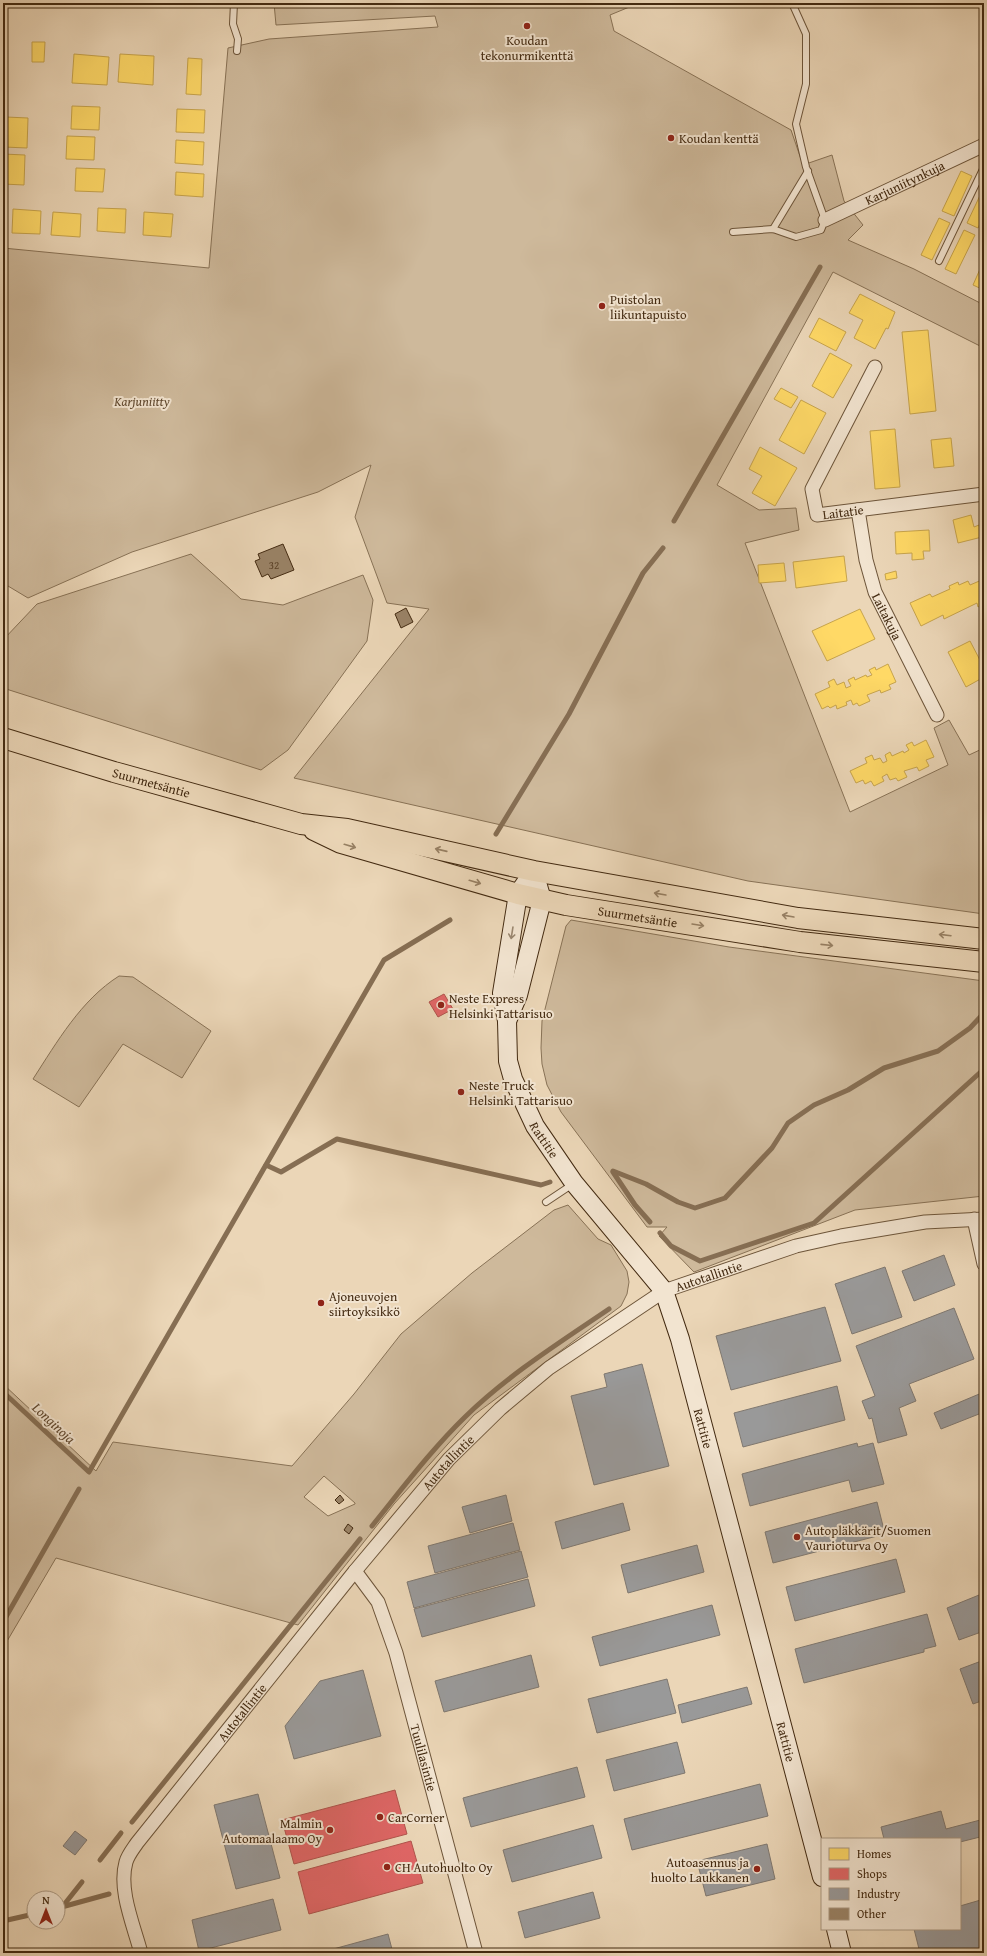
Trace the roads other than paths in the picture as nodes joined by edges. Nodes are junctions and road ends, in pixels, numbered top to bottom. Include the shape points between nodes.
1 (234, 3) edge
2 (792, 3) edge
3 (237, 51) dead end
4 (984, 145) edge
5 (984, 167) edge
6 (808, 171) junction
7 (825, 220) junction
8 (773, 229) junction
9 (734, 232) dead end
10 (939, 261) dead end
11 (875, 367) dead end
12 (984, 494) edge
13 (858, 510) junction
14 (937, 715) dead end
15 (3, 738) edge
16 (301, 824) junction
17 (534, 871) junction
18 (518, 894) junction
19 (542, 900) junction
20 (984, 939) edge
21 (984, 962) edge
22 (507, 1021) junction
23 (574, 1183) junction
24 (546, 1202) dead end
25 (979, 1219) edge
26 (984, 1264) edge
27 (664, 1291) junction
28 (355, 1571) junction
29 (821, 1873) edge
30 (836, 1930) edge
31 (141, 1953) edge
32 (476, 1953) edge
33 (842, 1953) edge

1 - 3 lane via 232,24 238,39
2 - 6 lane via 806,34 806,84 796,124
4 - 7 street, Karjuniitynkuja
5 - 10 lane
6 - 7 lane
6 - 8 lane
7 - 8 lane via 821,230 796,237
8 - 9 lane
11 - 13 street, Laitatie via 812,488 817,515
12 - 13 street, Laitatie
13 - 14 street, Laitakuja via 866,560 875,592
15 - 16 main road, Suurmetsäntie
17 -> 16 main road, Suurmetsäntie via 346,829
16 -> 18 main road, Suurmetsäntie via 341,843
17 - 18 street, Rattitie
17 - 19 street, Rattitie
20 -> 17 main road, Suurmetsäntie via 798,918
18 - 19 main road, Suurmetsäntie
18 -> 22 street, Rattitie via 502,993
19 -> 21 main road, Suurmetsäntie via 800,942
19 - 22 street, Rattitie via 518,995
22 - 23 street, Rattitie via 508,1060 519,1096 535,1126
23 - 24 lane
23 - 27 street, Rattitie
25 - 26 street
25 - 27 street, Autotallintie via 925,1222 804,1244
27 - 28 street, Autotallintie via 549,1368 500,1409 449,1458
27 - 29 street, Rattitie via 680,1339
28 - 31 street, Autotallintie via 137,1843 126,1861 126,1896
28 - 32 street, Tuulilasintie via 378,1602 396,1654
30 - 33 street

